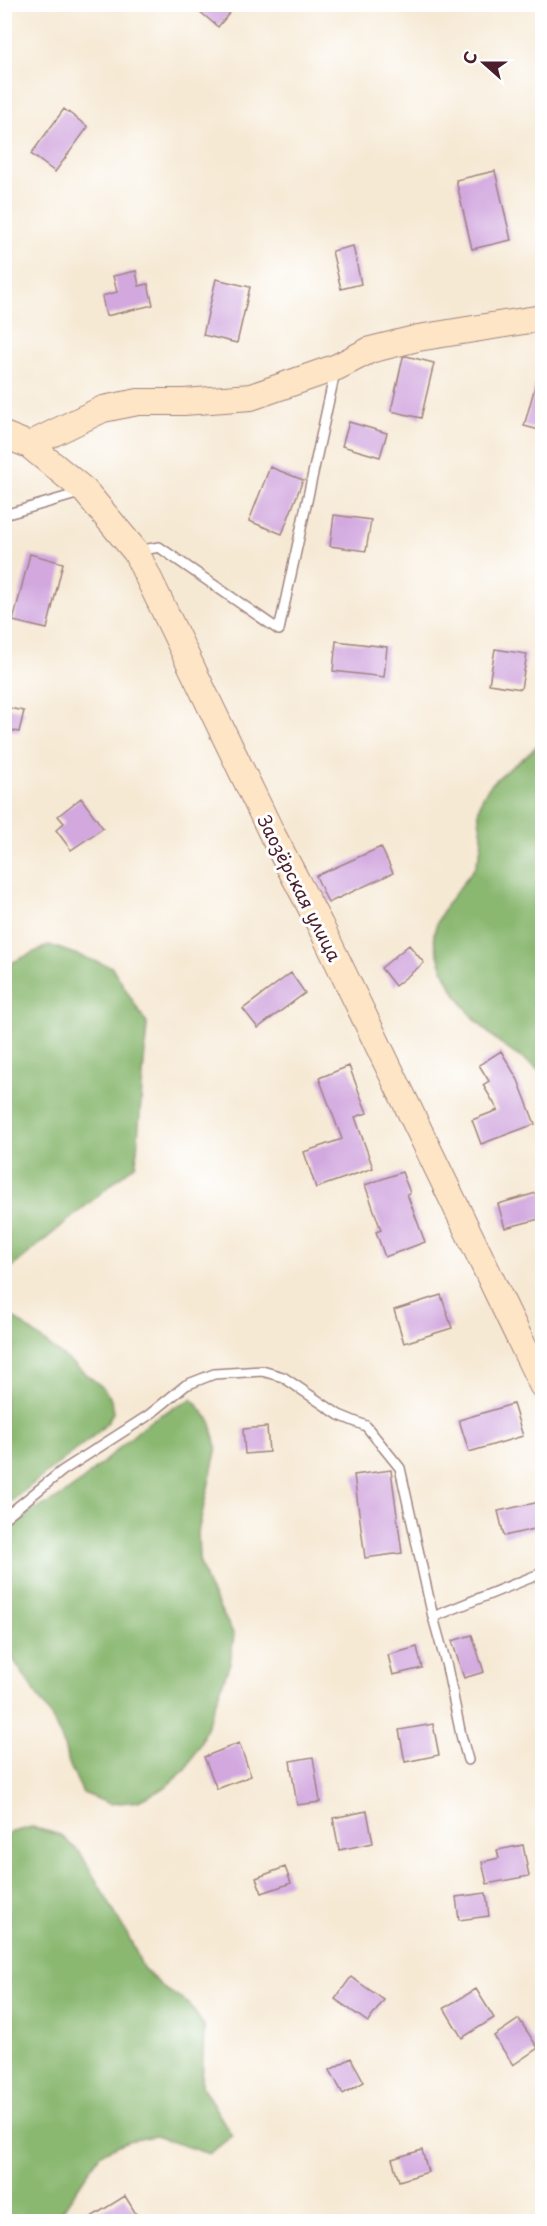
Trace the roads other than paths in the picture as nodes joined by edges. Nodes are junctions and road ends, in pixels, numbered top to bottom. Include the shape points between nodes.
1 (543, 318) edge
2 (337, 367) junction
3 (4, 435) edge
4 (29, 445) junction
5 (85, 491) junction
6 (4, 515) edge
7 (136, 552) junction
8 (543, 1385) edge
9 (4, 1518) edge
10 (543, 1573) edge
11 (433, 1617) junction
12 (468, 1760) dead end

1 - 2 street via 418,338 370,350
2 - 4 street via 251,397 138,402 103,410
2 - 7 lane via 279,630 159,547
3 - 4 street, Заозёрская улица
4 - 5 street, Заозёрская улица
5 - 6 lane
5 - 7 street, Заозёрская улица
7 - 8 street, Заозёрская улица
9 - 11 lane via 62,1471 149,1415 186,1385 214,1374 262,1371 283,1377 339,1415 366,1426 400,1468
10 - 11 lane
11 - 12 lane

